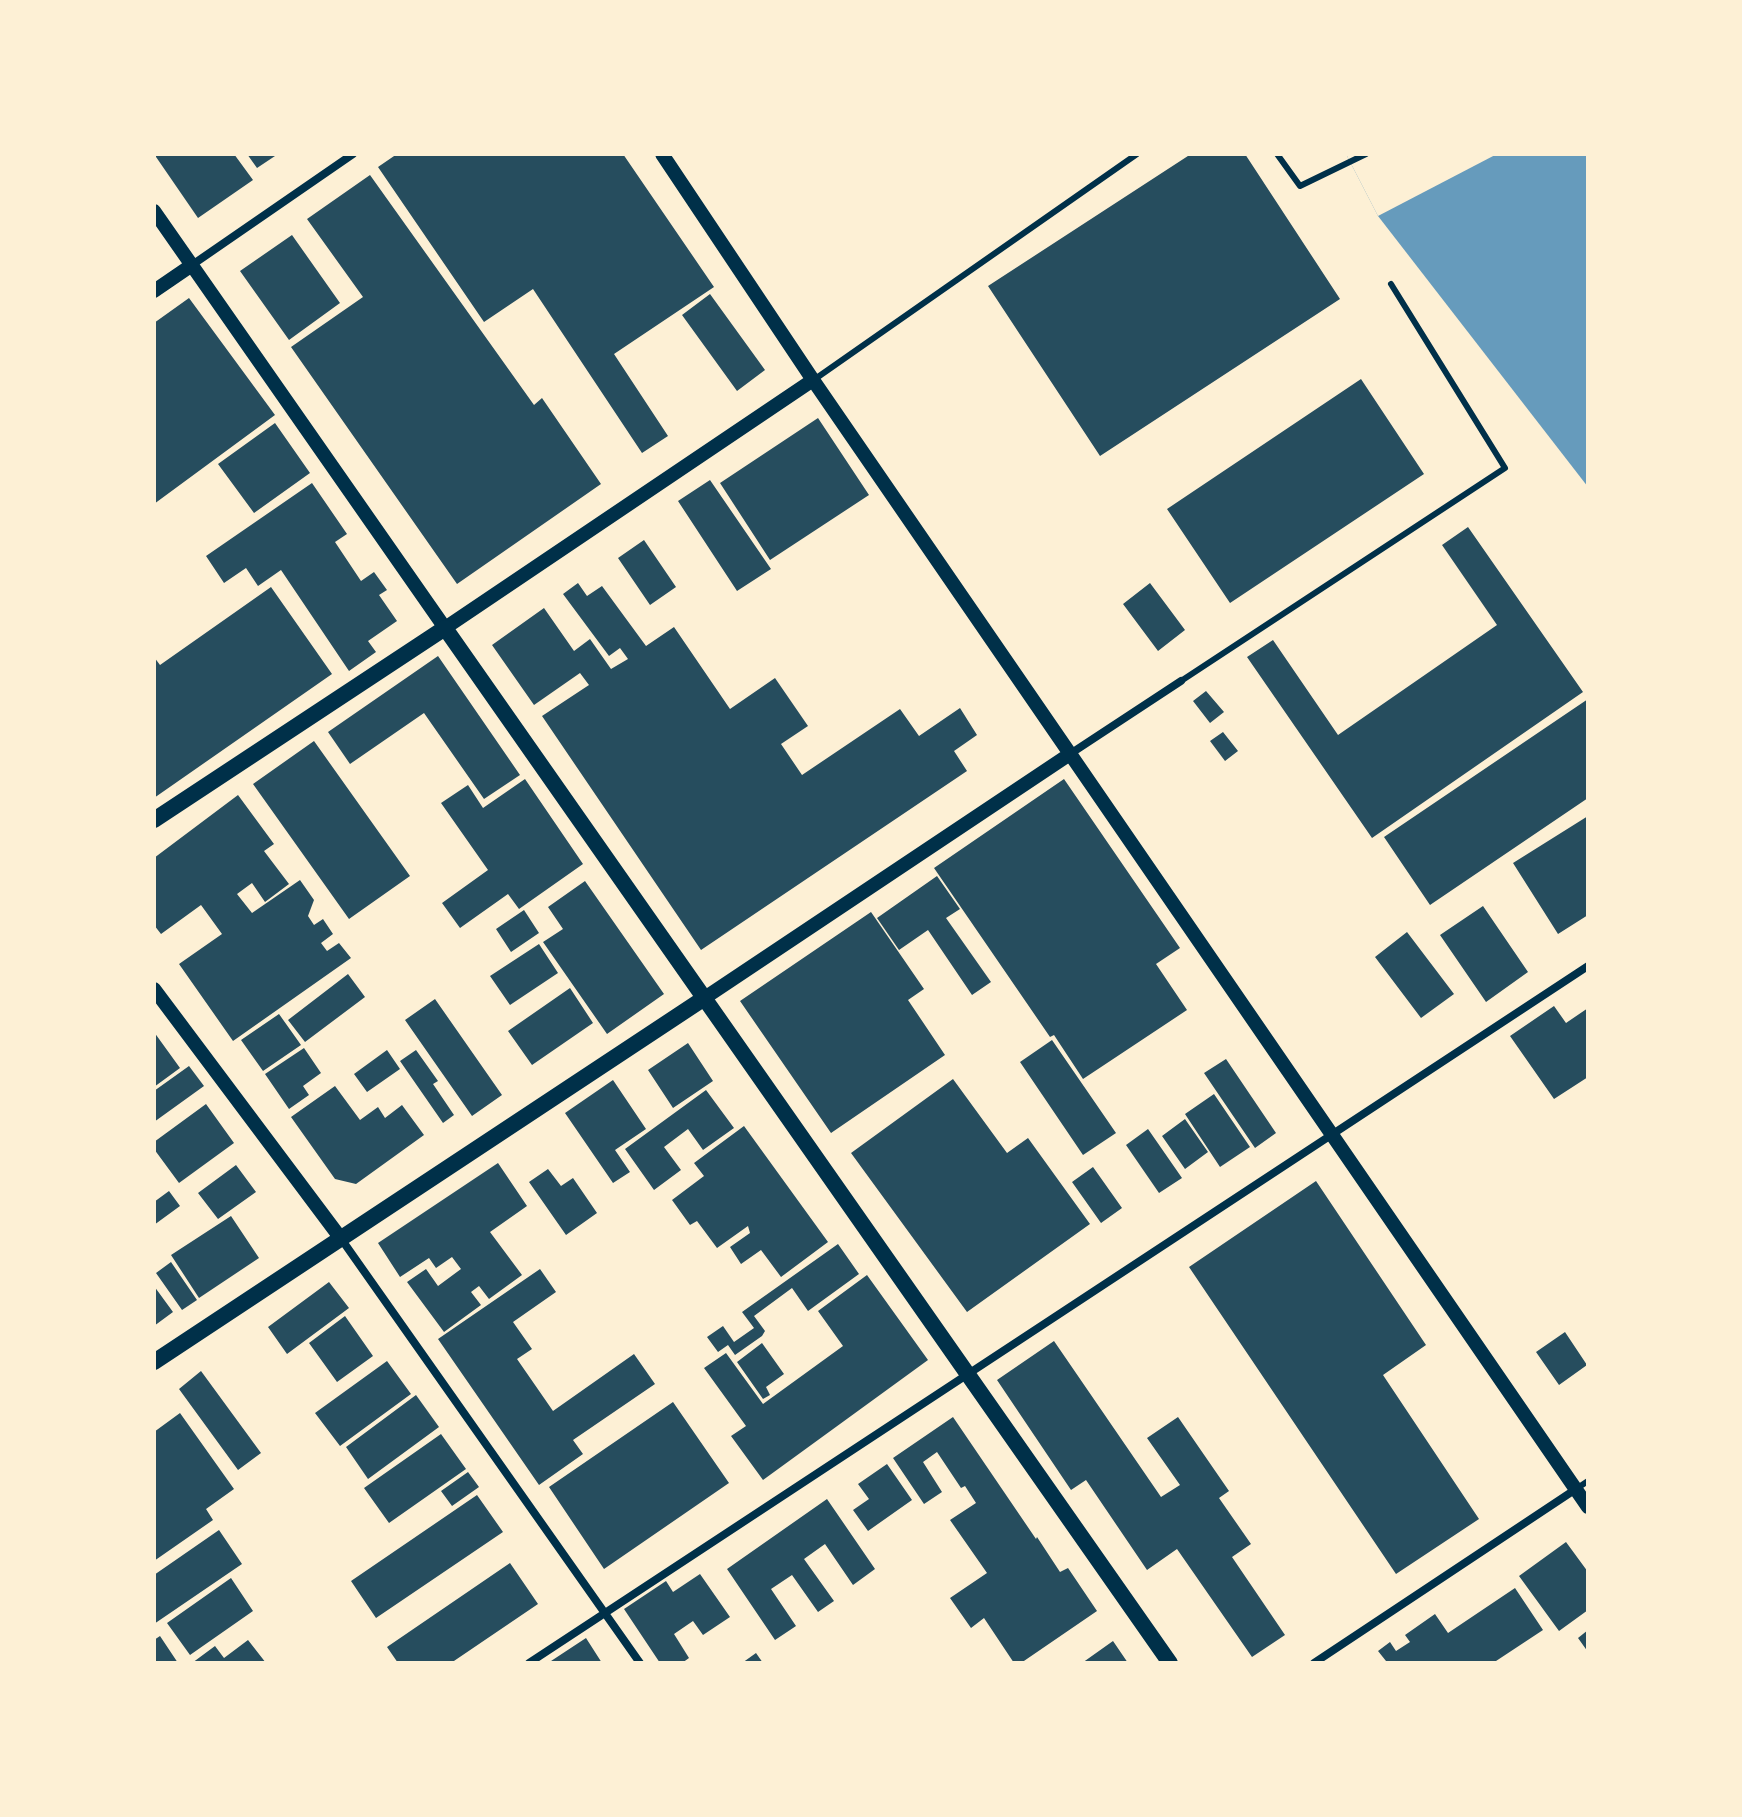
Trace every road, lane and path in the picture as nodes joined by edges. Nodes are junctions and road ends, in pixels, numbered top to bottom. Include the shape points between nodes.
1 (353, 154) edge
2 (662, 154) edge
3 (1137, 154) edge
4 (1277, 154) edge
5 (1366, 154) edge
6 (154, 211) edge
7 (192, 265) junction
8 (1391, 284) dead end
9 (154, 291) edge
10 (813, 380) junction
11 (445, 628) junction
12 (1181, 681) joint
13 (1070, 754) junction
14 (154, 820) edge
15 (1588, 966) edge
16 (154, 989) edge
17 (703, 999) junction
18 (1332, 1134) junction
19 (342, 1240) junction
20 (154, 1362) edge
21 (966, 1375) junction
22 (1582, 1485) edge
23 (1588, 1507) edge
24 (605, 1613) junction
25 (529, 1663) edge
26 (640, 1663) edge
27 (1170, 1663) edge
28 (1314, 1663) edge

1 - 7 street
2 - 10 street
3 - 10 lane
4 - 5 lane via 1300,186
6 - 7 street
7 - 9 street
7 - 11 street
8 - 12 lane via 1505,468
10 - 11 street
10 - 13 street
11 - 14 main road
11 - 17 main road
12 - 13 street
13 - 17 street
13 - 18 street
15 - 18 street
16 - 19 street
17 - 19 main road
17 - 21 main road
18 - 21 street
18 - 22 street
19 - 20 main road
19 - 24 street
21 - 24 street
21 - 27 main road
22 - 23 street
22 - 28 street
24 - 25 street
24 - 26 street

